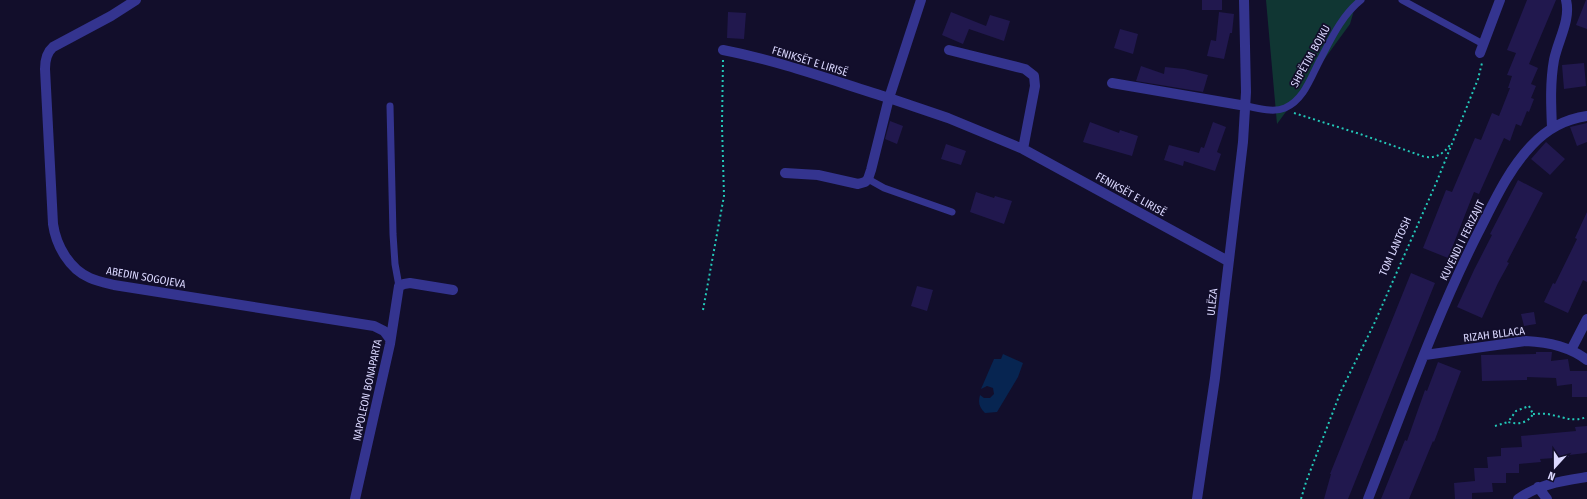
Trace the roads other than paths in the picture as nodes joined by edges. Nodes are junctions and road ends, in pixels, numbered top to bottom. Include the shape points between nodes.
1 (136, 0) edge
2 (921, 0) edge
3 (1244, 0) edge
4 (1361, 0) edge
5 (1402, 0) edge
6 (1500, 0) edge
7 (1566, 0) edge
8 (1482, 49) joint
9 (723, 50) road end
10 (949, 50) dead end
11 (1112, 83) dead end
12 (889, 98) junction
13 (390, 106) dead end
14 (1246, 106) junction
15 (1587, 116) edge
16 (1552, 128) junction
17 (1023, 149) junction
18 (785, 173) dead end
19 (868, 178) junction
20 (952, 212) dead end
21 (1228, 261) junction
22 (399, 286) junction
23 (454, 290) dead end
24 (1587, 319) edge
25 (390, 339) junction
26 (1571, 350) junction
27 (1425, 354) junction
28 (1587, 360) edge
29 (1587, 477) edge
30 (1538, 487) junction
31 (355, 499) edge
32 (1197, 499) edge
33 (1368, 499) edge
34 (1518, 499) edge
35 (1546, 499) edge

1 - 25 street, ABEDIN SOGOJEVA via 54,47 46,58 54,234 69,262 89,278 114,285 374,326 384,331
2 - 12 street
3 - 14 street, ULËZA
4 - 14 lane, SHPËTIM BOJKU via 1337,29 1306,88 1292,105 1274,110
5 - 8 lane
6 - 8 street
7 - 16 street via 1567,16 1557,45 1552,79
9 - 12 street, FENIKSËT E LIRISË via 789,66
10 - 17 street via 1025,69 1034,76 1035,86
11 - 14 street
12 - 17 street, FENIKSËT E LIRISË via 948,118
12 - 19 street
13 - 22 lane, NAPOLEON BONAPARTA via 393,234
14 - 21 street, ULËZA
15 - 16 street, KUVENDI I FERIZAJIT via 1568,120
16 - 27 street, KUVENDI I FERIZAJIT via 1532,145 1504,182 1451,289
17 - 21 street, FENIKSËT E LIRISË
18 - 19 street via 818,175 858,184
19 - 20 lane via 884,188
21 - 32 street, ULËZA via 1215,378
22 - 23 street via 410,283
22 - 25 street, NAPOLEON BONAPARTA
24 - 26 street
25 - 31 street, NAPOLEON BONAPARTA
26 - 27 street, RIZAH BLLACA via 1542,342 1526,341
26 - 28 street, RIZAH BLLACA
27 - 33 street, KUVENDI I FERIZAJIT
29 - 30 street
30 - 34 street
30 - 35 street

